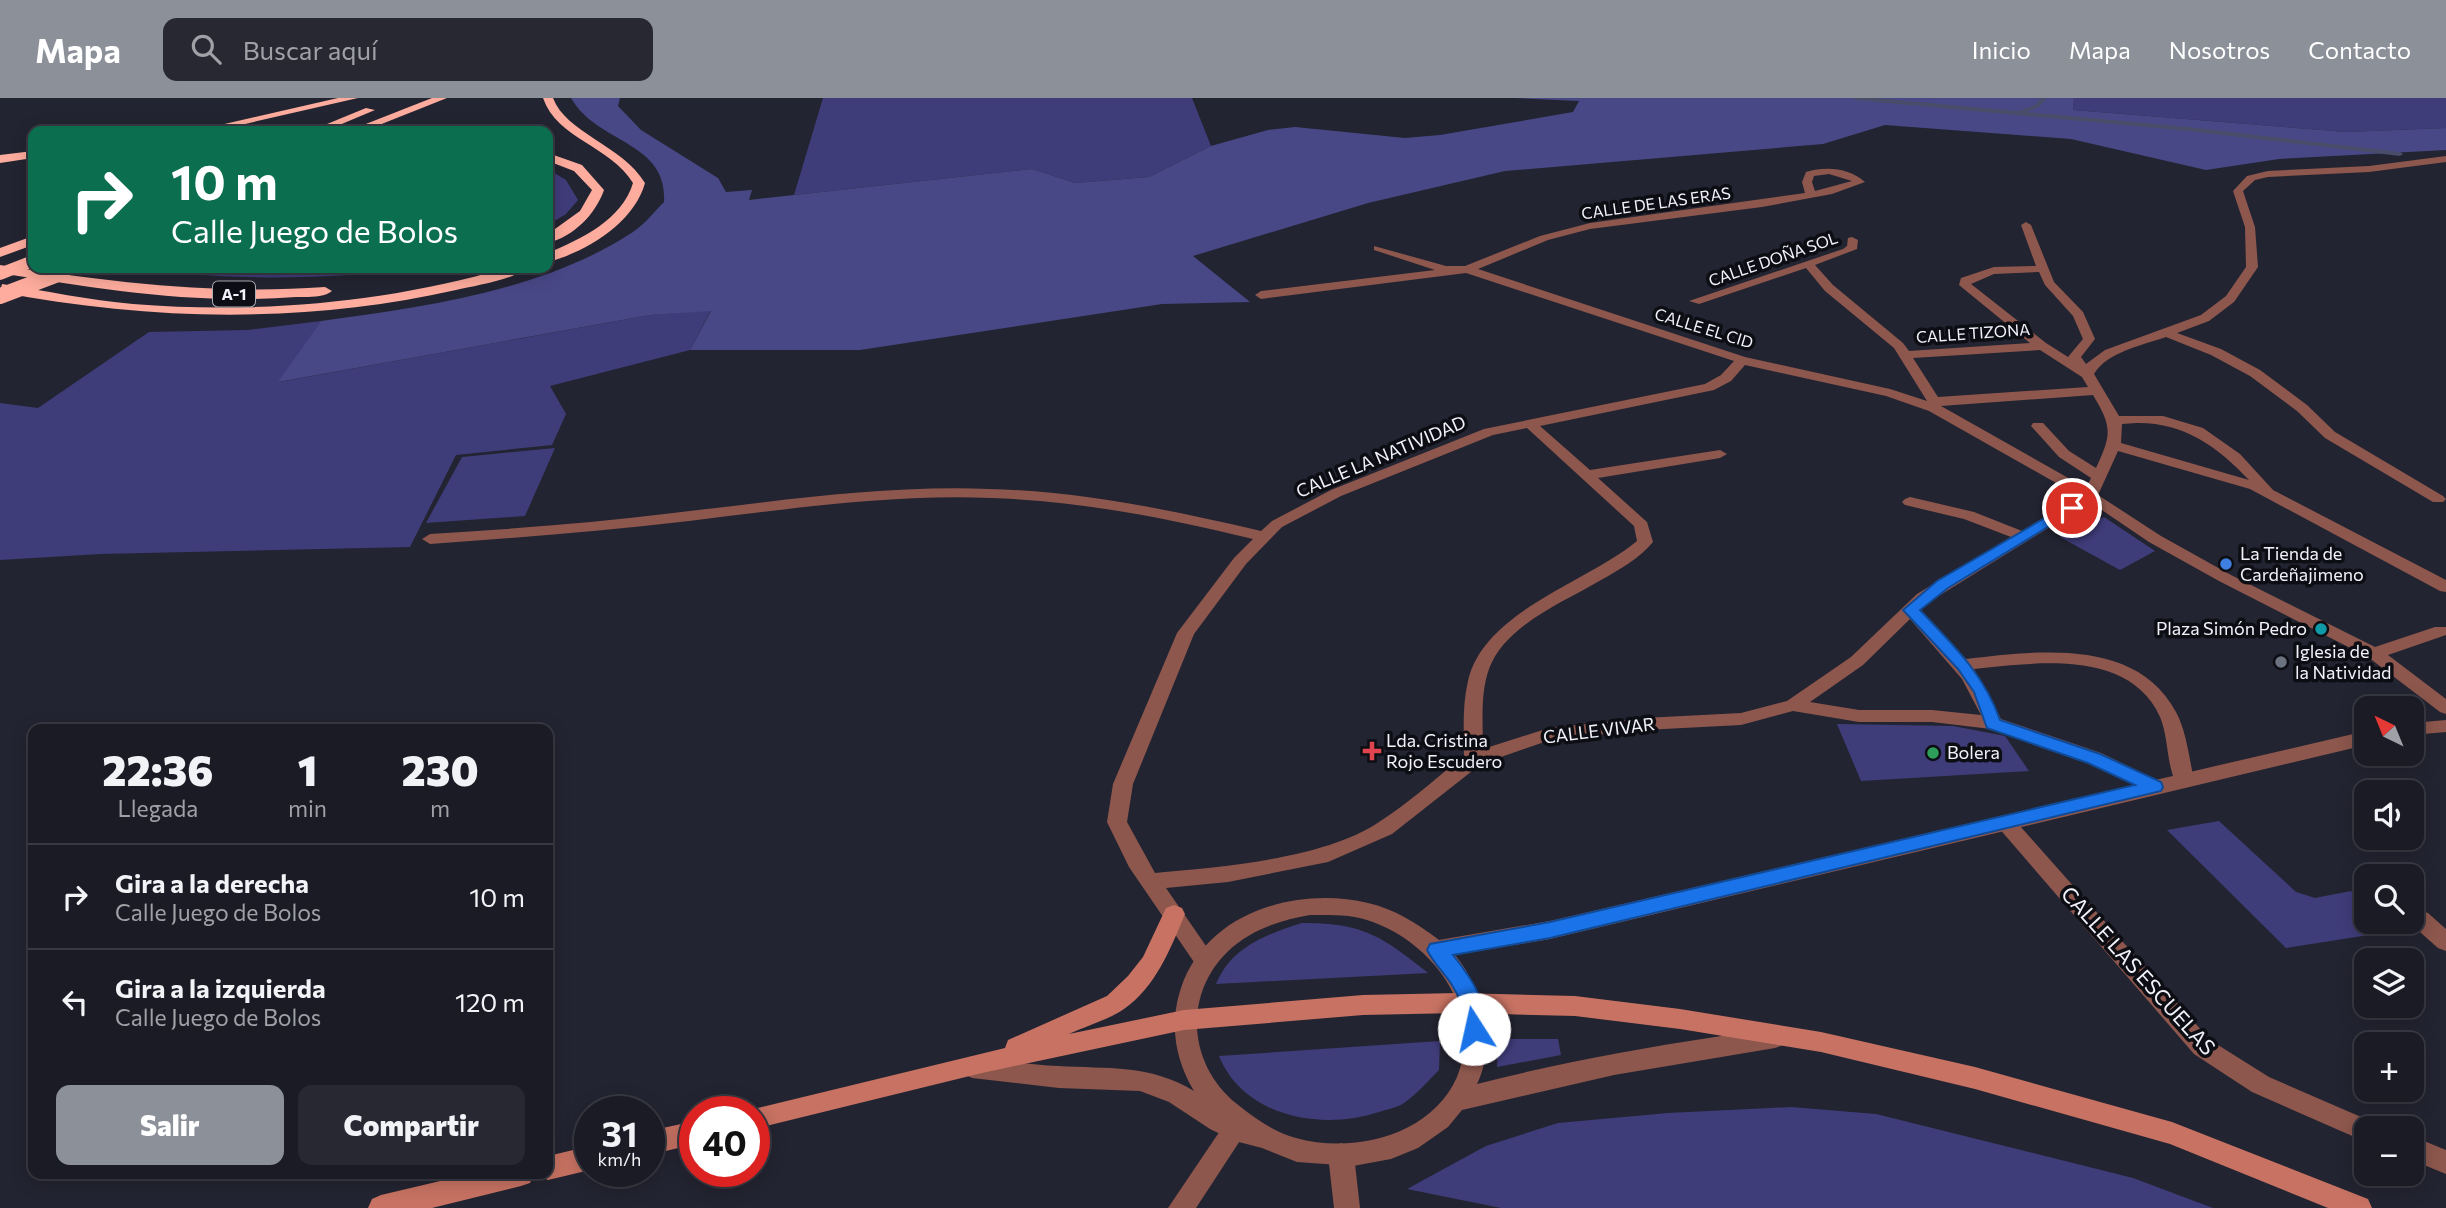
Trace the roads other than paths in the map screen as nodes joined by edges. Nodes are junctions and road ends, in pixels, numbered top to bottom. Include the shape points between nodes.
1 (353, 98) edge
2 (442, 98) edge
3 (548, 98) edge
4 (380, 106) dead end
5 (223, 126) edge
6 (329, 126) edge
7 (367, 126) edge
8 (28, 156) edge
9 (0, 159) edge
10 (553, 159) edge
11 (2446, 159) edge
12 (1811, 195) dead end
13 (2026, 225) dead end
14 (553, 236) edge
15 (1852, 240) dead end
16 (28, 242) edge
17 (1378, 247) dead end
18 (6, 250) edge
19 (553, 255) edge
20 (28, 263) edge
21 (1808, 264) junction
22 (2044, 269) junction
23 (1467, 270) junction
24 (0, 271) edge
25 (59, 273) edge
26 (445, 273) edge
27 (500, 273) edge
28 (0, 288) edge
29 (0, 296) edge
30 (1261, 296) dead end
31 (1695, 301) dead end
32 (2167, 333) junction
33 (2042, 346) junction
34 (1906, 355) junction
35 (1742, 360) junction
36 (2087, 374) junction
37 (2095, 391) junction
38 (1934, 404) junction
39 (2115, 420) junction
40 (1530, 424) junction
41 (2038, 426) dead end
42 (2114, 445) junction
43 (1720, 454) dead end
44 (1587, 475) junction
45 (2099, 477) junction
46 (2268, 492) junction
47 (2090, 496) junction
48 (2438, 499) dead end
49 (1910, 502) dead end
50 (1264, 537) junction
51 (2024, 537) junction
52 (430, 539) dead end
53 (2446, 587) edge
54 (1911, 610) junction
55 (2441, 631) dead end
56 (2374, 653) junction
57 (1964, 665) junction
58 (1793, 705) junction
59 (2446, 708) edge
60 (1993, 723) junction
61 (2446, 726) edge
62 (2424, 728) edge
63 (2354, 741) edge
64 (1474, 759) junction
65 (2184, 780) junction
66 (2154, 787) junction
67 (2004, 822) junction
68 (1152, 881) junction
69 (1174, 914) junction
70 (2424, 923) edge
71 (2446, 942) edge
72 (1437, 950) junction
73 (1205, 959) junction
74 (1472, 1004) junction
75 (1184, 1020) junction
76 (1787, 1037) junction
77 (974, 1065) junction
78 (1456, 1101) junction
79 (770, 1114) edge
80 (2354, 1125) edge
81 (1236, 1130) junction
82 (1262, 1136) junction
83 (2424, 1153) edge
84 (1341, 1155) junction
85 (574, 1162) edge
86 (2446, 1162) edge
87 (553, 1167) edge
88 (500, 1179) edge
89 (381, 1208) edge
90 (1181, 1208) edge
91 (1347, 1208) edge
92 (2360, 1208) edge

1 - 5 highway
2 - 7 highway
3 - 19 highway via 568,125 628,163 639,183 634,198 607,226
4 - 6 highway
8 - 9 highway
10 - 14 highway via 579,167 598,190 582,218
11 - 32 street via 2251,178 2238,191 2250,227 2252,267 2230,299 2205,318
12 - 23 street, CALLE DE LAS ERAS via 1590,226 1544,238
13 - 22 street
15 - 21 street, CALLE DOÑA SOL via 1853,247 1847,251
16 - 18 highway
17 - 23 street, CALLE EL CID via 1444,269
20 - 24 highway, bridge
21 - 31 street, CALLE DOÑA SOL
21 - 34 street, CALLE EL CID
22 - 33 street via 1997,269 1965,280 1969,290
22 - 36 street via 2056,293 2079,315 2089,339 2074,357
23 - 30 street, CALLE DE LAS ERAS
23 - 35 street, CALLE EL CID
24 - 26 highway, A-1 via 181,294 346,289
25 - 29 highway, bridge
27 - 28 highway via 427,291 249,311 132,307
32 - 36 street via 2110,353
32 - 48 street via 2255,373 2330,435
33 - 34 street, CALLE TIZONA
33 - 36 street
34 - 38 street, CALLE EL CID
35 - 38 street, CALLE EL CID
35 - 40 street, CALLE LA NATIVIDAD via 1726,379 1709,387
36 - 37 street
37 - 38 street
37 - 39 street
38 - 47 street, CALLE EL CID
39 - 42 street
39 - 46 street via 2160,419 2201,435 2239,460
40 - 44 street
40 - 50 street, CALLE LA NATIVIDAD via 1489,432 1336,493 1277,524
41 - 45 street via 2064,454
42 - 45 street
42 - 46 street
43 - 44 street
44 - 64 street via 1642,525 1645,542 1632,555 1522,622 1484,659 1474,700
45 - 47 street
46 - 53 street
47 - 51 street, CALLE VIVAR
47 - 56 street via 2225,578
49 - 51 street via 1969,515
50 - 52 street via 1187,518 1061,499 950,493
50 - 68 street, CALLE LA NATIVIDAD via 1186,633 1123,784 1117,822 1136,861
51 - 54 street, CALLE VIVAR via 1942,584
54 - 57 street
54 - 58 street, CALLE VIVAR via 1857,661
55 - 56 street
56 - 59 street
57 - 60 street via 1982,691
57 - 65 street via 2057,660 2120,669 2148,686 2168,713
58 - 60 street via 1858,716 1932,716
58 - 64 street, CALLE VIVAR via 1741,719 1549,734
60 - 66 street via 2094,758
61 - 62 street
63 - 65 street
64 - 68 street, CALLE VIVAR via 1385,829 1321,856 1228,874
65 - 66 street
66 - 67 street
67 - 72 street via 1550,930
67 - 80 street, CALLE LAS ESCUELAS via 2202,1047 2232,1070 2300,1105
68 - 69 street, CALLE LA NATIVIDAD
69 - 73 street, CALLE LA NATIVIDAD
69 - 77 main road via 1153,965 1115,1003
70 - 71 street
72 - 73 street via 1400,923 1366,911 1325,905 1264,916 1238,929
72 - 74 street via 1460,978
73 - 75 street via 1189,991
74 - 75 main road via 1363,1005
74 - 76 main road via 1575,1006
74 - 78 street via 1476,1054
75 - 77 main road
75 - 82 street via 1189,1053 1204,1086 1222,1108
76 - 78 street via 1657,1054
76 - 92 main road via 1975,1078 2172,1133
77 - 79 main road
77 - 81 street via 1058,1077 1139,1080 1178,1091
78 - 84 street via 1433,1125 1409,1139 1366,1153
81 - 82 street
81 - 90 street
82 - 84 street via 1297,1150
83 - 86 street
84 - 91 street
85 - 87 main road
88 - 89 main road

